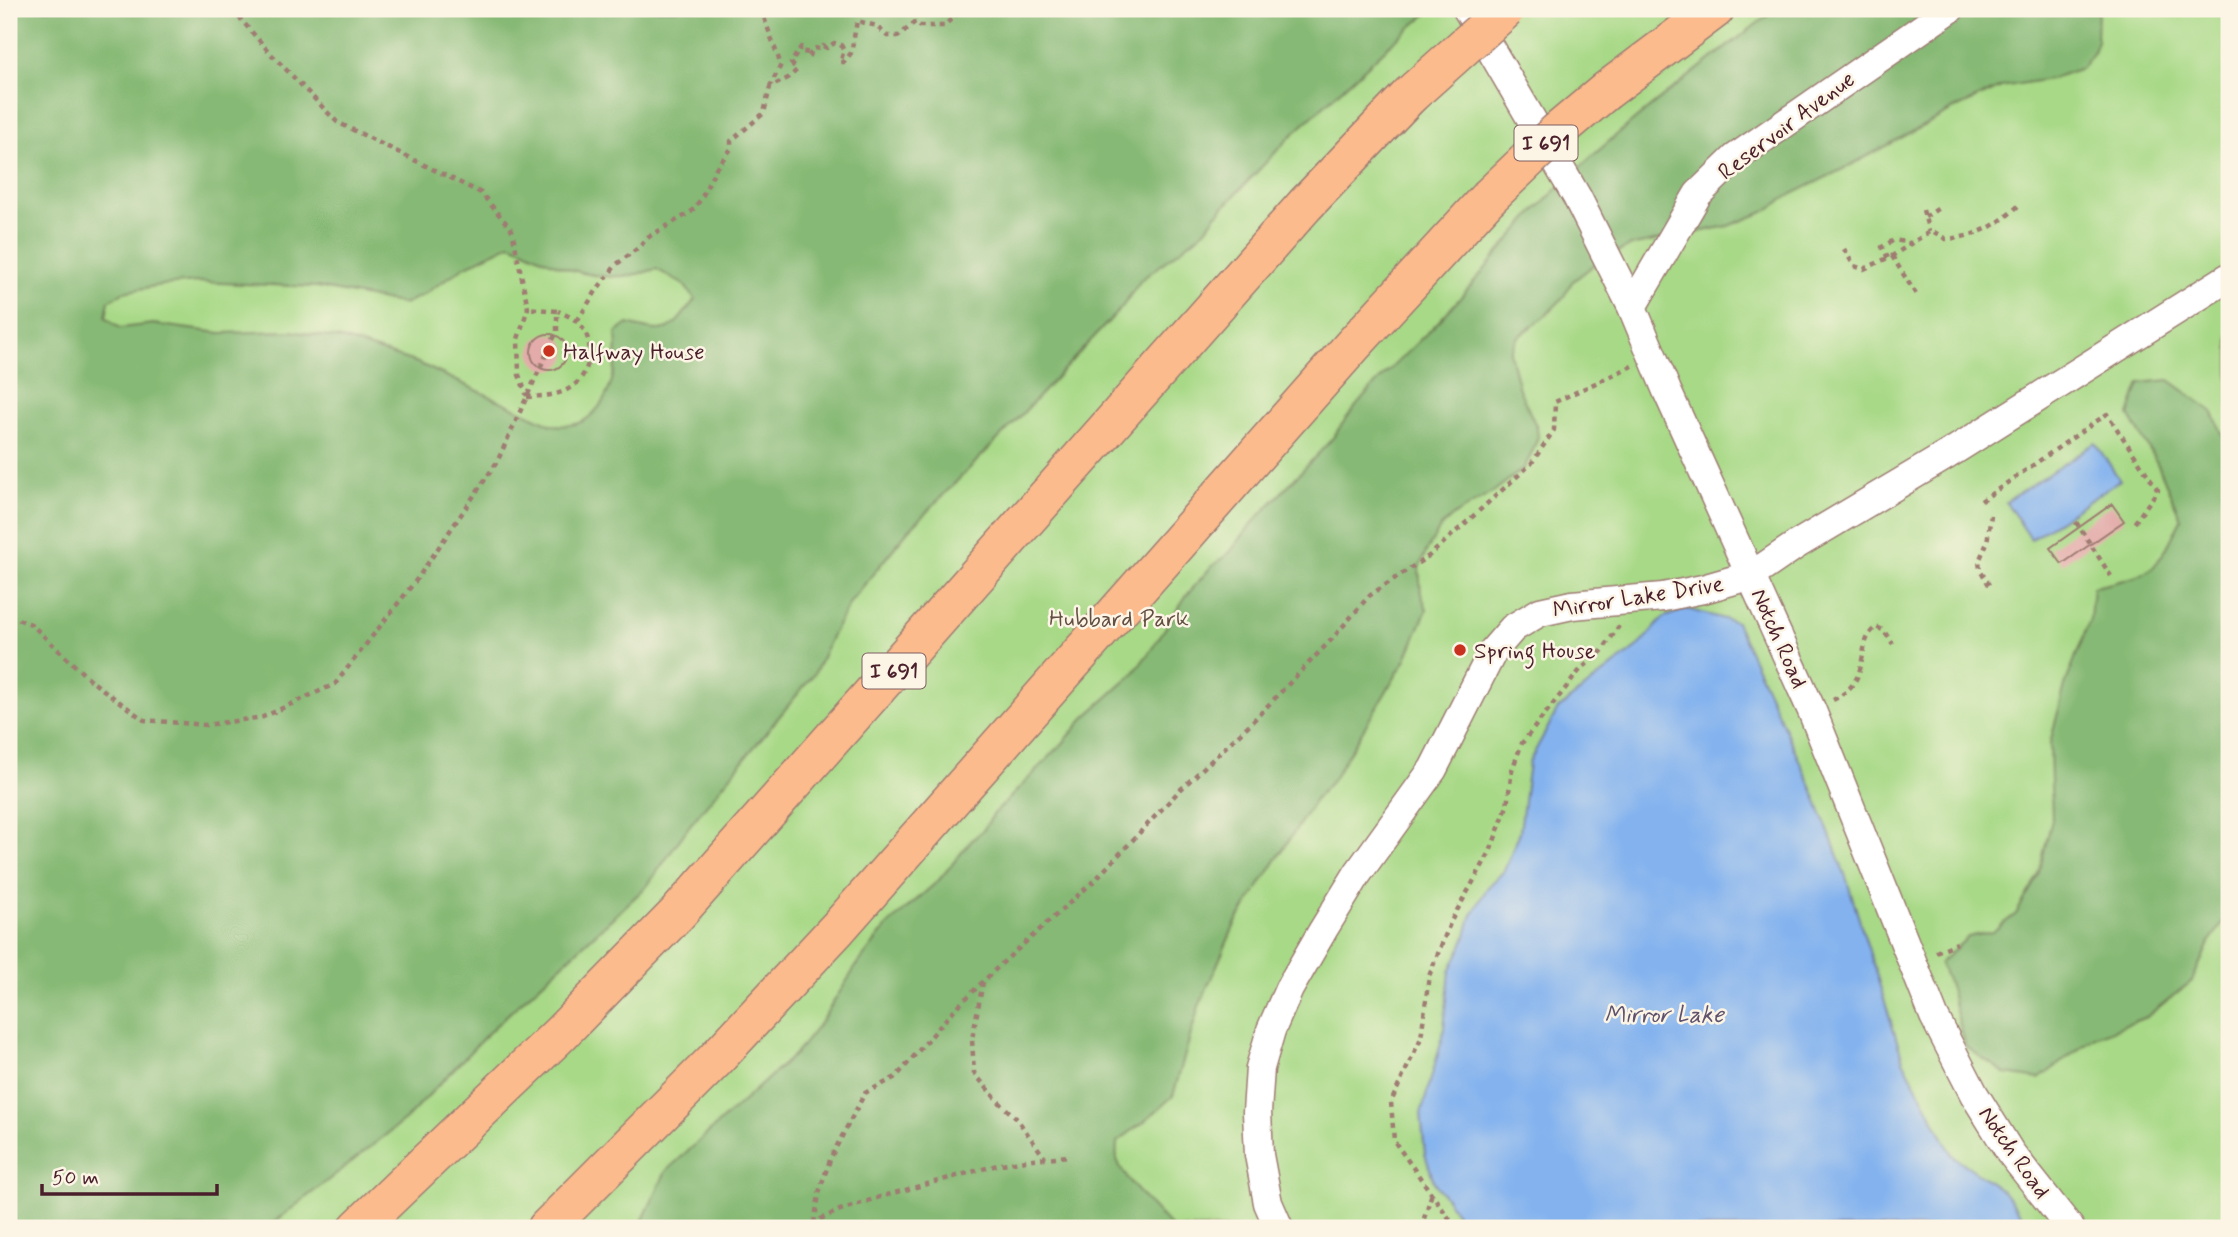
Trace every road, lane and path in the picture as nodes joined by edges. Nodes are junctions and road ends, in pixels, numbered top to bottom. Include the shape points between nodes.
1 (232, 9) edge
2 (761, 9) edge
3 (962, 9) edge
4 (1467, 9) edge
5 (1506, 9) edge
6 (1715, 9) edge
7 (1950, 9) edge
8 (770, 87) junction
9 (2021, 203) dead end
10 (1939, 208) dead end
11 (1923, 210) dead end
12 (1925, 217) junction
13 (1928, 232) junction
14 (1911, 243) junction
15 (1844, 249) dead end
16 (1890, 257) junction
17 (2229, 277) edge
18 (1917, 296) dead end
19 (1632, 307) junction
20 (528, 308) junction
21 (558, 311) junction
22 (577, 321) junction
23 (1652, 357) junction
24 (527, 397) junction
25 (1981, 501) dead end
26 (1991, 515) dead end
27 (2076, 522) dead end
28 (2133, 525) dead end
29 (1752, 575) junction
30 (2112, 576) dead end
31 (1989, 585) dead end
32 (1637, 599) junction
33 (9, 616) edge
34 (1893, 644) dead end
35 (1812, 711) junction
36 (984, 981) junction
37 (1069, 1156) dead end
38 (1045, 1158) junction
39 (1433, 1192) junction
40 (814, 1223) junction
41 (358, 1228) edge
42 (547, 1228) edge
43 (802, 1228) edge
44 (1279, 1228) edge
45 (1421, 1228) edge
46 (1456, 1228) edge
47 (2070, 1228) edge

1 - 20 path via 337,122 481,193 512,230
2 - 8 path via 781,65
3 - 8 path via 944,26 915,22 899,36 887,36 877,26 857,21 851,54 844,62 840,62 841,45 814,48 809,56 802,47 791,63 797,70
4 - 19 street, Notch Road via 1577,197
5 - 41 highway, I 691, bridge via 1410,95 1296,215 686,904 499,1094
6 - 42 highway, I 691, bridge via 1606,91 1488,198 822,945
7 - 19 street, Reservoir Avenue via 1735,158 1698,194
8 - 22 path via 764,113 731,141 731,149 691,212 650,236 617,264
9 - 13 path via 1987,230 1946,239
10 - 12 path
11 - 12 path
12 - 13 path
13 - 14 path
14 - 16 path
14 - 16 path via 1894,240 1882,247
15 - 16 path via 1858,268
16 - 18 path
17 - 29 street, Mirror Lake Drive
19 - 23 street, Notch Road
20 - 21 path
20 - 24 path via 518,339 519,375
21 - 22 path
21 - 24 path via 557,331
22 - 24 path via 591,349 586,369 571,388
23 - 29 street, Notch Road
23 - 36 path via 1555,402 1553,430 1531,464 1430,555 1369,596 1094,881
24 - 33 path via 497,462 417,579 335,684 263,717 206,725 144,720 90,680 31,624
25 - 28 path via 2106,414 2158,490
26 - 31 path via 1979,561
27 - 30 path
29 - 32 street, Mirror Lake Drive via 1703,589
29 - 35 street, Notch Road
32 - 39 path via 1602,651 1580,670 1522,743 1490,852 1451,921 1429,976 1421,1038 1391,1102 1394,1141
32 - 44 street, Mirror Lake Drive via 1541,612 1513,628 1493,651 1433,769 1359,873 1296,978 1271,1030 1260,1068 1257,1112 1258,1156 1268,1203
34 - 35 path via 1883,630 1876,627 1869,632 1857,681 1846,694
35 - 47 street, Notch Road via 1953,1058 2010,1152
36 - 38 path via 972,1039 974,1073 1017,1119
36 - 40 path via 896,1077 864,1093 831,1157
37 - 38 path
38 - 40 path via 1000,1164 883,1196
39 - 45 path
39 - 46 path
40 - 43 path

